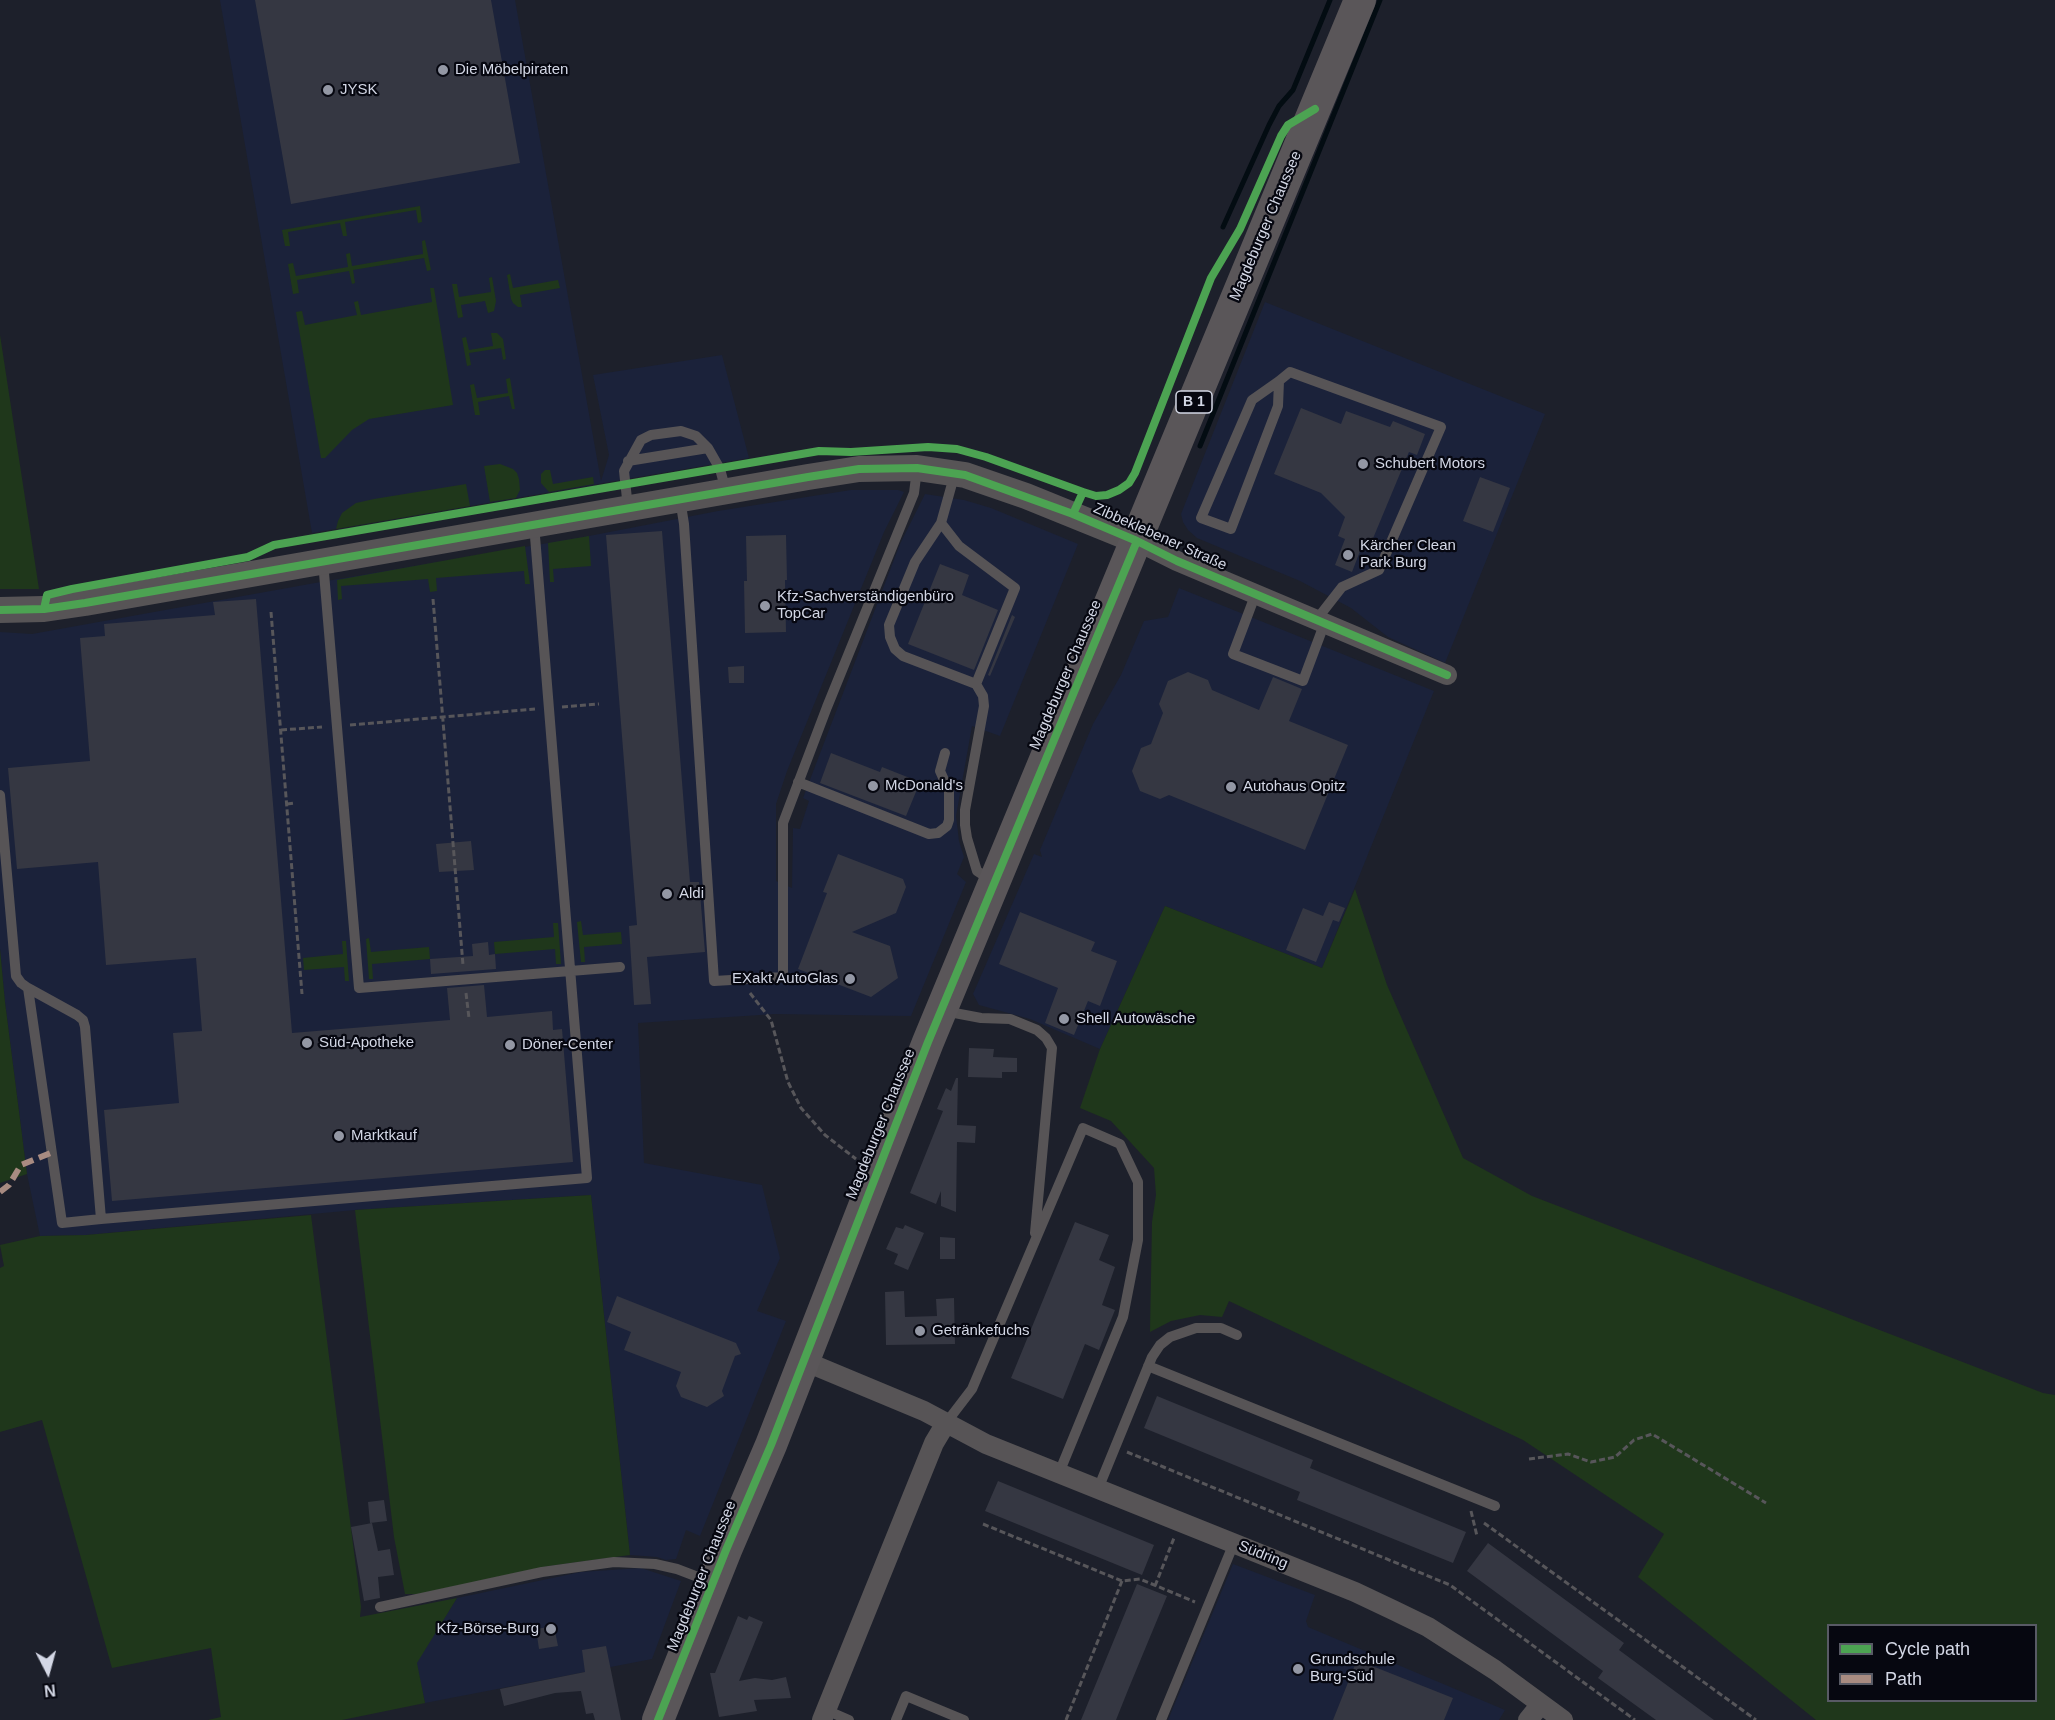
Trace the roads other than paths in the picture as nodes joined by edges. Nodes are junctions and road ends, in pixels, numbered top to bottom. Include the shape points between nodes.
1 (1360, 0) edge
2 (1279, 381) junction
3 (708, 448) junction
4 (628, 461) junction
5 (917, 468) junction
6 (955, 473) junction
7 (726, 491) junction
8 (680, 500) junction
9 (628, 508) junction
10 (941, 523) junction
11 (534, 524) junction
12 (1137, 541) junction
13 (323, 561) junction
14 (1256, 593) junction
15 (0, 610) edge
16 (1321, 620) junction
17 (1447, 675) dead end
18 (976, 684) junction
19 (945, 753) dead end
20 (798, 782) junction
21 (0, 795) edge
22 (994, 882) junction
23 (620, 967) dead end
24 (571, 971) junction
25 (28, 988) junction
26 (940, 1011) junction
27 (101, 1219) junction
28 (1034, 1244) junction
29 (1237, 1335) dead end
30 (804, 1361) junction
31 (1148, 1366) junction
32 (946, 1423) junction
33 (1059, 1473) junction
34 (1098, 1489) junction
35 (1495, 1506) dead end
36 (1234, 1543) junction
37 (713, 1583) junction
38 (380, 1607) dead end
39 (1541, 1704) junction
40 (824, 1715) edge
41 (658, 1720) edge
42 (849, 1720) edge
43 (896, 1720) edge
44 (964, 1720) edge
45 (1161, 1720) edge
46 (1528, 1720) edge
47 (1563, 1720) edge

1 - 12 main road, Magdeburger Chaussee / B 1
2 - 2 lane via 1252,400 1201,518 1231,529 1278,406
2 - 16 lane via 1290,372 1441,427 1380,570 1342,587
3 - 4 lane
3 - 4 lane via 696,436 681,431 651,435 641,440
3 - 7 lane
4 - 9 lane via 624,471
5 - 6 street, Zibbeklebener Straße
5 - 7 street, Zibbeklebener Straße via 859,469
5 - 20 lane via 914,493
6 - 10 lane
6 - 12 street, Zibbeklebener Straße via 1026,496
7 - 8 street, Zibbeklebener Straße
8 - 9 street, Zibbeklebener Straße
8 - 20 lane via 714,981 783,977 783,824
9 - 11 street, Zibbeklebener Straße
10 - 18 lane via 959,546 1015,588
10 - 18 lane via 915,562 890,625 890,637 903,656
11 - 13 street, Zibbeklebener Straße
11 - 24 lane
12 - 14 street, Zibbeklebener Straße
12 - 22 main road, Magdeburger Chaussee / B 1
13 - 15 street, Zibbeklebener Straße via 85,603
13 - 24 lane via 359,988
14 - 16 street, Zibbeklebener Straße
14 - 16 lane via 1233,654 1303,681
16 - 17 street, Zibbeklebener Straße
18 - 22 lane via 984,706 965,825 977,872
19 - 20 lane via 940,771 949,791 949,820 938,833 929,834
21 - 25 lane via 16,976
22 - 26 main road, Magdeburger Chaussee / B 1
23 - 24 lane
24 - 27 lane via 587,1178
25 - 27 lane via 83,1020
25 - 27 lane via 62,1223
26 - 28 lane via 1010,1019 1036,1030 1052,1048
26 - 30 main road, Magdeburger Chaussee / B 1
28 - 32 lane via 972,1389
28 - 33 lane via 1083,1128 1120,1144 1138,1182 1138,1240 1123,1317
29 - 31 lane via 1209,1327 1183,1332 1160,1345
30 - 32 street, Südring
30 - 37 main road, Magdeburger Chaussee / B 1
31 - 34 lane
31 - 35 lane
32 - 33 street, Südring via 986,1444
32 - 40 street via 934,1443
33 - 34 street, Südring
34 - 36 street, Südring
36 - 39 street, Südring via 1355,1592 1428,1627
36 - 45 lane
37 - 38 lane via 678,1569 614,1562 542,1572
37 - 41 main road, Magdeburger Chaussee / B 1
39 - 46 street
39 - 47 street, Südring
40 - 42 lane
43 - 44 lane via 906,1696

